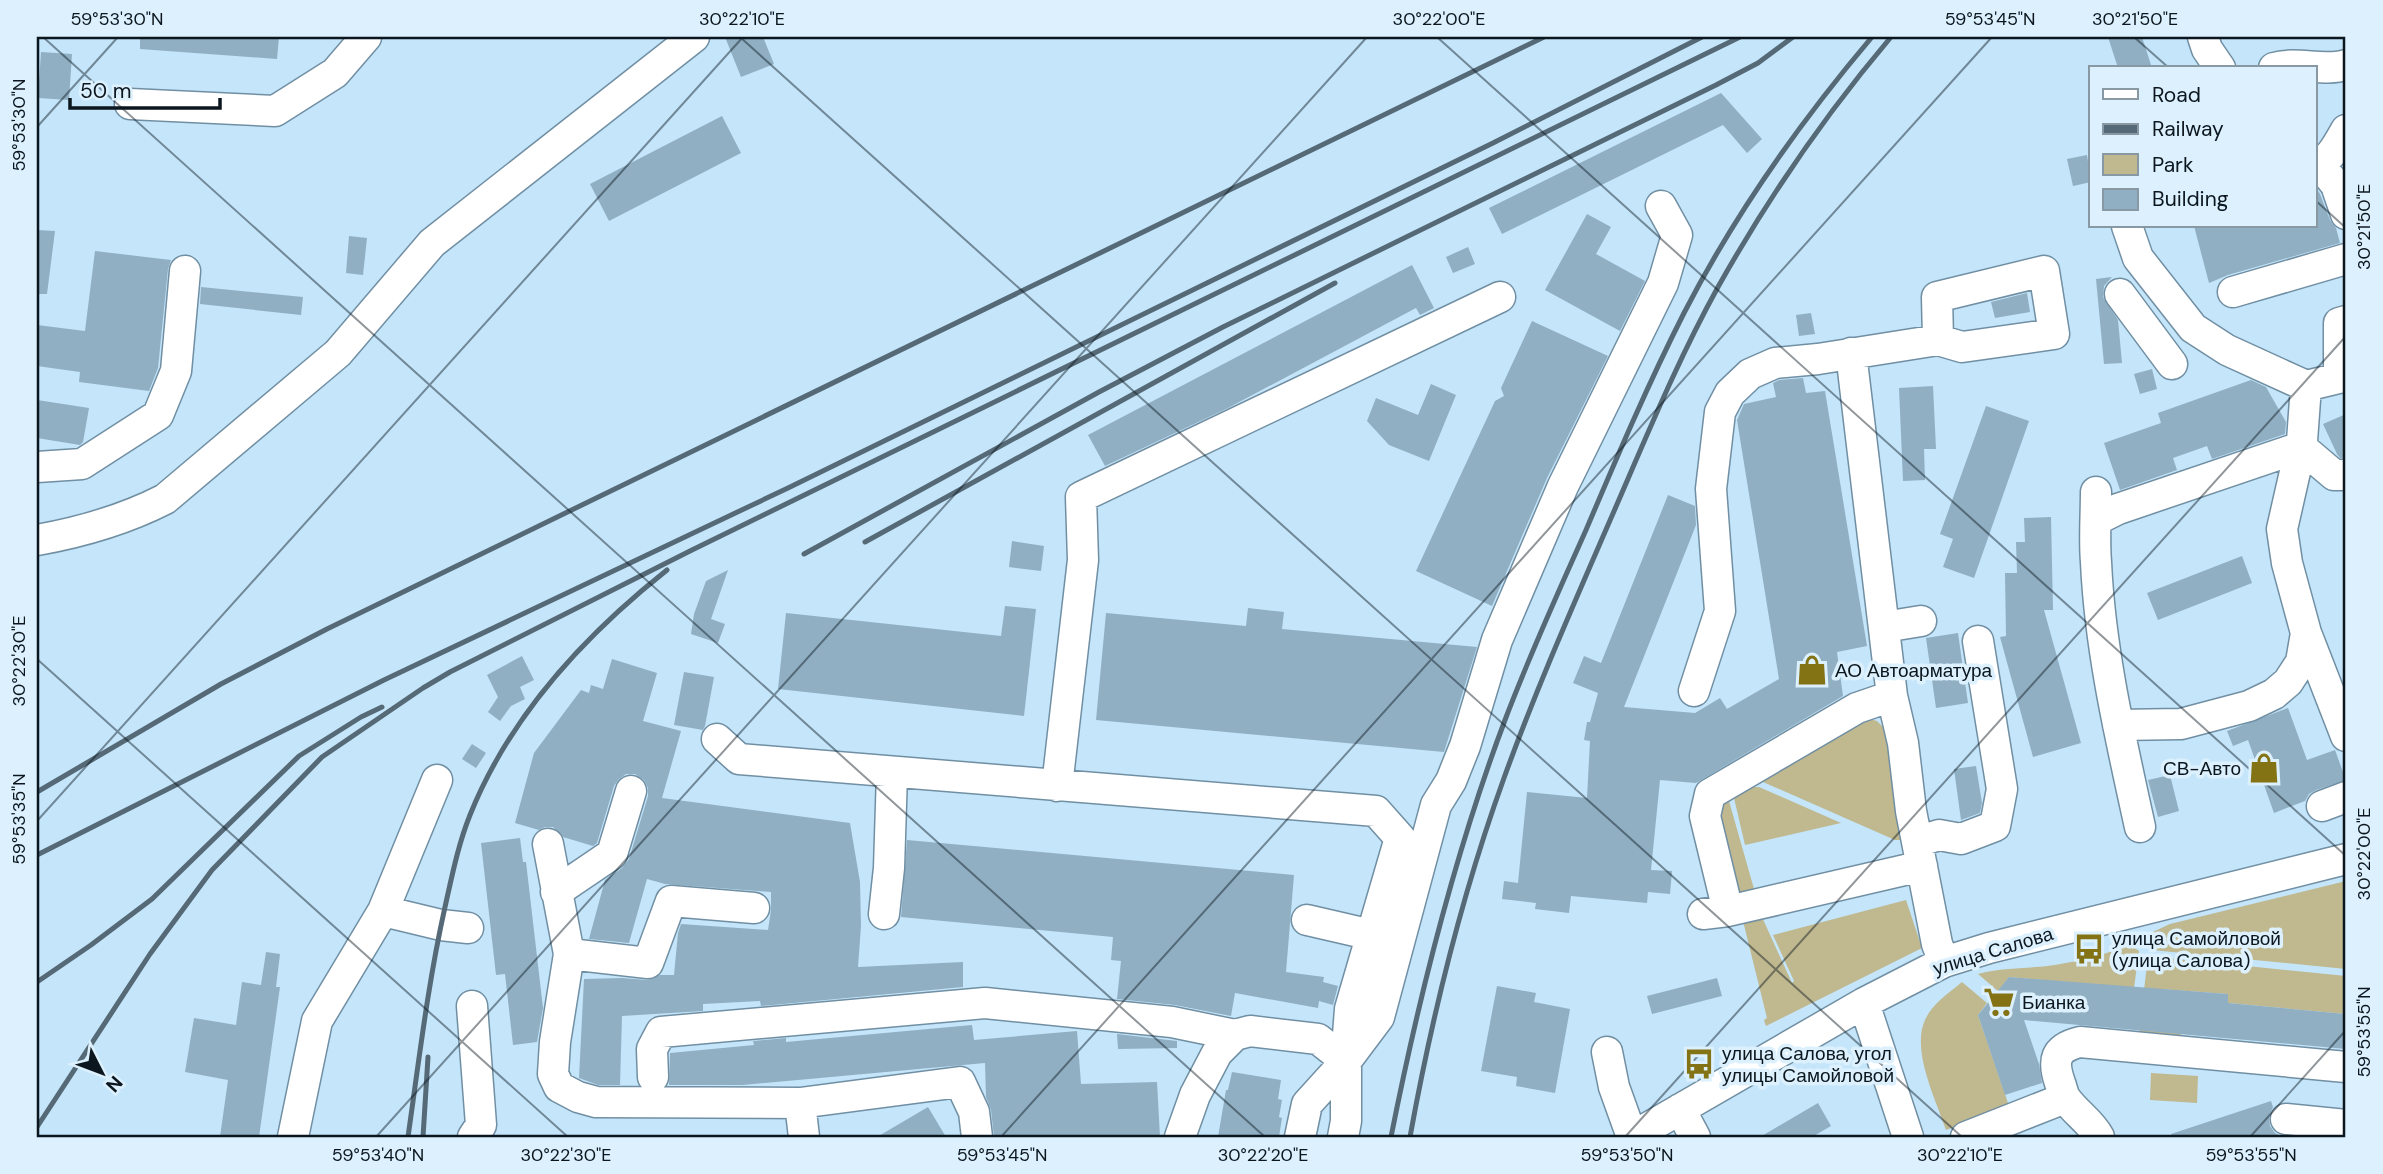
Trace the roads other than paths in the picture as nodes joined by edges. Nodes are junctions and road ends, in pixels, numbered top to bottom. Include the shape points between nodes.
1 (366, 37) edge
2 (694, 37) edge
3 (2203, 37) edge
4 (2346, 65) edge
5 (2219, 66) edge
6 (2281, 66) edge
7 (2301, 66) edge
8 (2316, 67) edge
9 (130, 104) dead end
10 (2346, 130) edge
11 (2317, 166) edge
12 (1661, 206) dead end
13 (2346, 214) edge
14 (2128, 228) edge
15 (2346, 259) edge
16 (185, 271) dead end
17 (2233, 292) dead end
18 (2120, 294) dead end
19 (1500, 297) dead end
20 (2346, 321) edge
21 (2193, 328) junction
22 (1938, 340) dead end
23 (1851, 353) junction
24 (2343, 377) edge
25 (2306, 386) junction
26 (2301, 447) junction
27 (37, 467) edge
28 (2346, 475) edge
29 (37, 540) edge
30 (1921, 621) dead end
31 (1884, 627) junction
32 (2306, 633) junction
33 (1978, 641) dead end
34 (1694, 691) dead end
35 (1892, 696) junction
36 (2118, 725) junction
37 (2346, 736) edge
38 (717, 739) dead end
39 (892, 773) junction
40 (437, 780) dead end
41 (1057, 786) junction
42 (631, 791) dead end
43 (2140, 827) dead end
44 (548, 844) dead end
45 (1919, 854) junction
46 (2346, 859) edge
47 (556, 892) junction
48 (754, 908) dead end
49 (383, 911) junction
50 (884, 914) dead end
51 (1307, 920) dead end
52 (468, 928) dead end
53 (1372, 935) junction
54 (569, 954) junction
55 (1944, 962) junction
56 (1864, 1003) junction
57 (472, 1006) dead end
58 (1235, 1035) junction
59 (1607, 1052) dead end
60 (1346, 1061) junction
61 (2346, 1067) edge
62 (653, 1077) dead end
63 (2065, 1098) junction
64 (800, 1103) junction
65 (1680, 1109) junction
66 (2286, 1119) dead end
67 (2346, 1125) edge
68 (1996, 1132) edge
69 (293, 1137) edge
70 (473, 1137) edge
71 (804, 1137) edge
72 (977, 1137) edge
73 (1180, 1137) edge
74 (1300, 1137) edge
75 (1343, 1137) edge
76 (1632, 1137) edge
77 (1695, 1137) edge
78 (1908, 1137) edge
79 (1966, 1137) edge
80 (2099, 1137) edge

1 - 9 street via 335,73 275,111
2 - 29 street via 432,243 338,353 165,499 132,516
3 - 5 street
4 - 8 street
6 - 7 street
10 - 11 street via 2333,152
11 - 13 street via 2336,185
12 - 60 street via 1677,235 1663,284 1563,486 1497,640 1465,746 1436,805 1379,1017
14 - 21 street via 2138,258
15 - 17 street
16 - 27 street via 176,372 158,415 82,464
18 - 21 street via 2167,357
19 - 41 street via 1081,497 1083,560
20 - 24 street via 2339,323
21 - 25 street via 2227,350
22 - 23 street
23 - 31 street
23 - 34 street via 1775,363 1750,374 1730,393 1720,412 1711,489 1720,611
24 - 25 street
25 - 26 street
26 - 28 street via 2334,475
26 - 32 street via 2282,530
26 - 36 street via 2118,509 2096,506 2097,574
30 - 31 street
31 - 35 street
32 - 36 street via 2301,662 2274,694 2249,706 2181,724
32 - 37 street
33 - 45 street via 2002,789 1996,826 1961,839 1939,835
35 - 45 street
35 - 45 street via 1857,708 1698,804 1705,816 1715,913
36 - 43 street
38 - 39 street via 739,760
39 - 41 street
39 - 50 street
40 - 49 street
41 - 53 street via 1376,811 1400,838
42 - 47 street via 612,854
44 - 47 street
45 - 55 street
46 - 55 street, улица Салова
47 - 54 street
48 - 54 street via 671,901 648,964
49 - 52 street
49 - 69 street via 317,1021
51 - 53 street
53 - 60 street via 1350,1009
54 - 64 street via 555,1042 553,1074 559,1087 596,1102
55 - 56 street, улица Салова
56 - 65 street, улица Салова
56 - 78 street
57 - 70 street via 481,1125
58 - 60 street via 1250,1031 1318,1039
58 - 62 street via 1172,1022 985,1003 661,1032 652,1049
58 - 73 street via 1217,1053
59 - 76 street
60 - 74 street via 1307,1104
60 - 75 street
61 - 63 street via 2080,1042 2066,1046 2057,1056 2055,1070
63 - 68 street
63 - 80 street
64 - 71 street
64 - 72 street via 960,1082 974,1112
65 - 76 street, улица Салова
65 - 77 street
66 - 67 street
68 - 79 street

